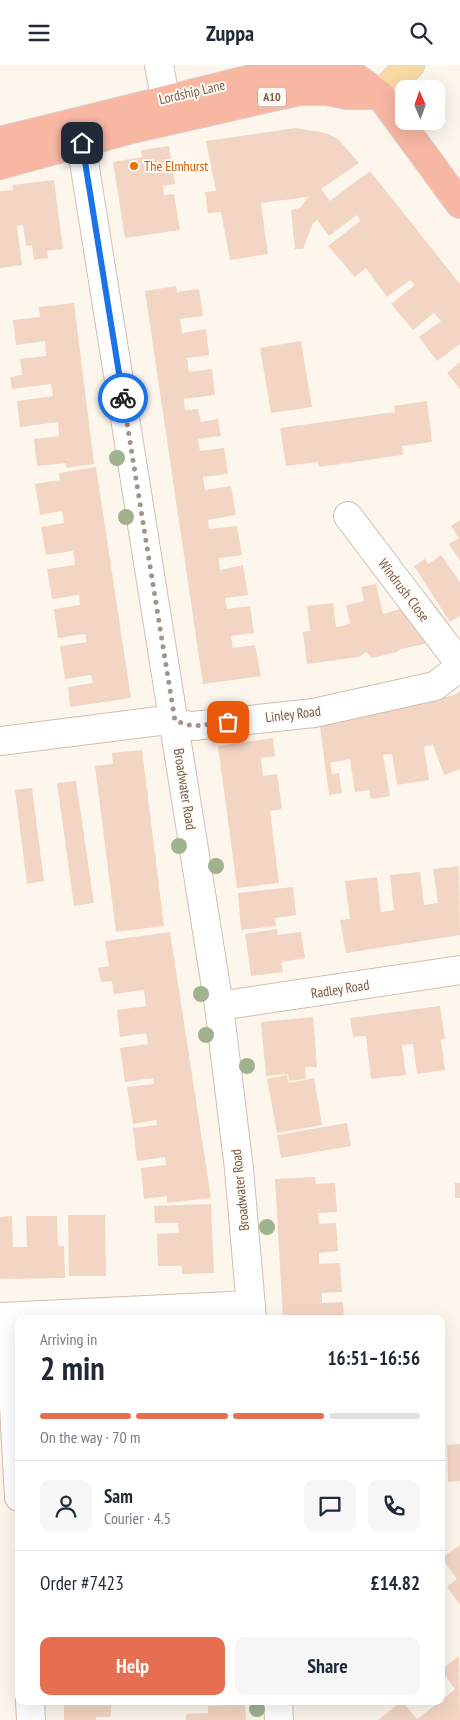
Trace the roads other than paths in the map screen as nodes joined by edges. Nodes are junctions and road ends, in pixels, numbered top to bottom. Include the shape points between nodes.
1 (158, 65) edge
2 (410, 65) edge
3 (380, 95) junction
4 (165, 99) junction
5 (0, 141) edge
6 (82, 143) junction
7 (0, 165) edge
8 (460, 204) edge
9 (348, 516) dead end
10 (460, 666) edge
11 (175, 721) junction
12 (0, 741) edge
13 (460, 970) edge
14 (219, 1006) junction
15 (252, 1312) edge
16 (103, 1315) edge
17 (4, 1317) edge
18 (15, 1449) edge
19 (30, 1705) edge
20 (278, 1705) edge
21 (31, 1720) edge
22 (279, 1720) edge

1 - 4 street
2 - 3 main road
3 - 4 highway, Lordship Lane / A10 via 350,73 330,68 298,68
3 - 6 highway, Lordship Lane / A10 via 299,91
3 - 8 highway, A10
4 - 5 highway, Lordship Lane / A10
6 - 7 highway, Lordship Lane / A10
6 - 11 street, Broadwater Road
9 - 10 street, Windrush Close
10 - 11 street, Linley Road via 435,686 314,713 193,726
11 - 12 street, Linley Road
11 - 14 street, Broadwater Road
13 - 14 street, Radley Road
14 - 15 street, Broadwater Road
15 - 16 street
17 - 18 street
19 - 21 street
20 - 22 street

